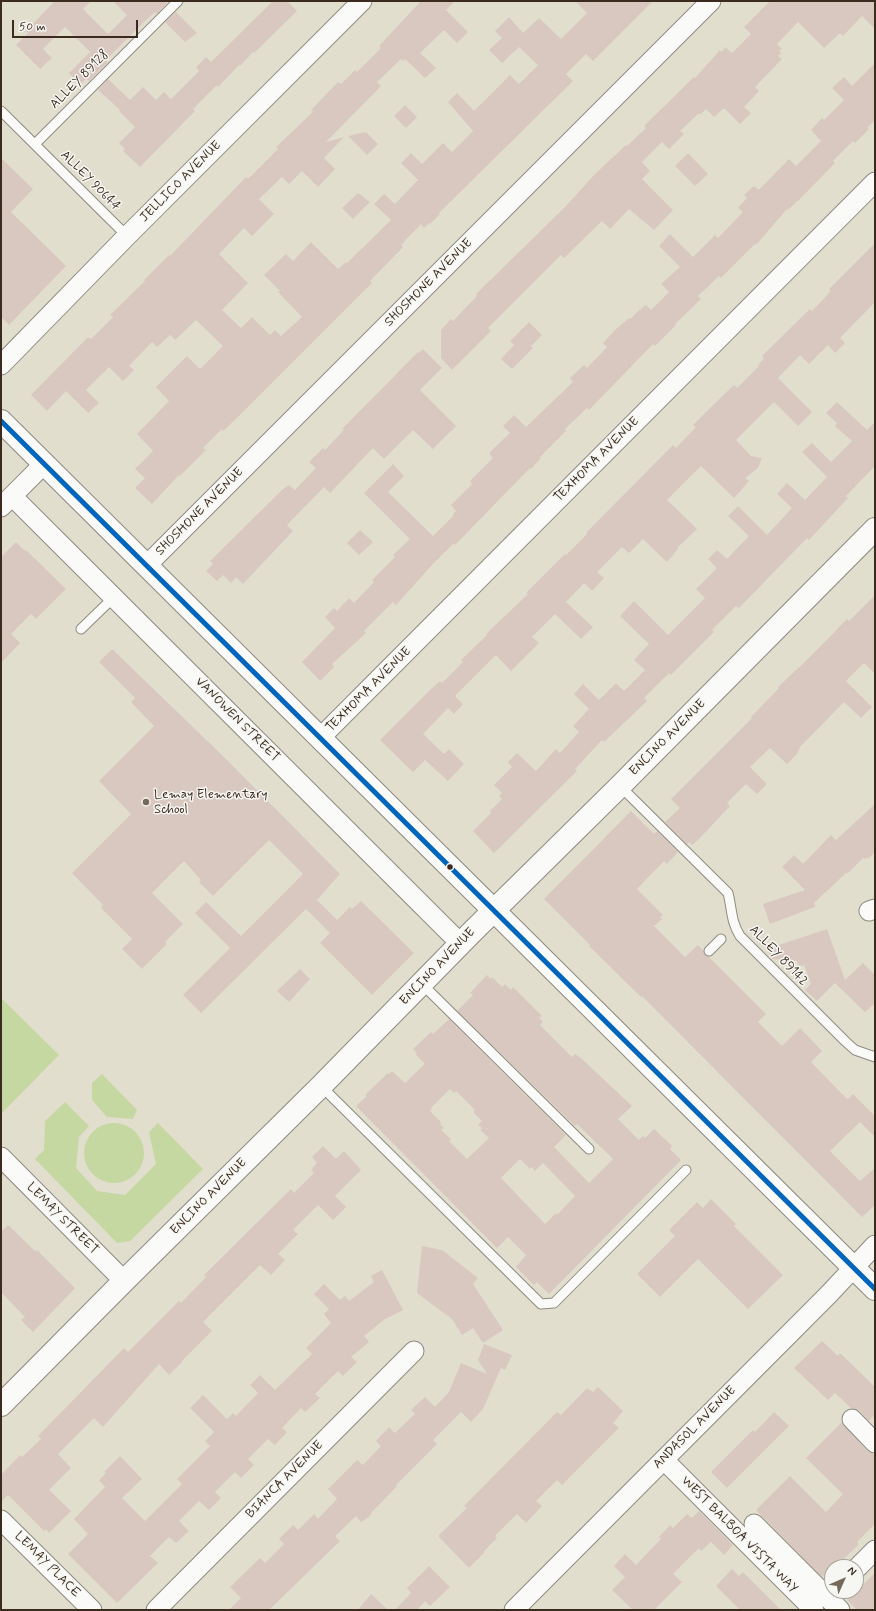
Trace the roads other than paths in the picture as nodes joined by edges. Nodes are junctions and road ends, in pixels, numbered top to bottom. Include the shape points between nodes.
1 (178, 1) edge
2 (362, 1) edge
3 (711, 1) edge
4 (1, 110) edge
5 (35, 144) junction
6 (875, 182) edge
7 (127, 236) junction
8 (1, 365) edge
9 (1, 421) edge
10 (44, 464) junction
11 (7, 502) edge
12 (875, 529) edge
13 (147, 566) junction
14 (114, 597) junction
15 (81, 629) dead end
16 (320, 738) junction
17 (620, 786) junction
18 (494, 911) junction
19 (721, 939) dead end
20 (462, 944) junction
21 (709, 951) dead end
22 (422, 984) junction
23 (875, 1057) edge
24 (321, 1086) junction
25 (589, 1149) dead end
26 (1, 1157) edge
27 (686, 1170) dead end
28 (875, 1245) edge
29 (853, 1268) junction
30 (124, 1281) junction
31 (875, 1289) edge
32 (414, 1351) dead end
33 (1, 1405) edge
34 (852, 1419) dead end
35 (875, 1443) edge
36 (664, 1460) junction
37 (1, 1520) edge
38 (754, 1524) dead end
39 (875, 1550) edge
40 (864, 1561) edge
41 (824, 1590) edge
42 (92, 1610) edge
43 (156, 1610) edge
44 (514, 1610) edge
45 (814, 1610) edge

1 - 5 lane, ALLEY 89128
2 - 7 street, JELLICO AVENUE
3 - 13 street, SHOSHONE AVENUE
4 - 5 lane, ALLEY 90644
5 - 7 lane, ALLEY 90644
6 - 16 street, TEXHOMA AVENUE
7 - 8 street, JELLICO AVENUE
9 - 10 street
10 - 11 street
10 - 13 street
11 - 14 street, VANOWEN STREET
12 - 17 street, ENCINO AVENUE
13 - 16 street
14 - 15 lane
14 - 20 street, VANOWEN STREET
16 - 18 street
17 - 18 street, ENCINO AVENUE
17 - 23 lane, ALLEY 89142 via 728,893 734,927 740,936 855,1050
18 - 20 street, ENCINO AVENUE
18 - 29 street
19 - 21 lane
20 - 22 street, ENCINO AVENUE
22 - 24 street, ENCINO AVENUE
22 - 25 lane
24 - 27 lane via 541,1304 554,1303
24 - 30 street, ENCINO AVENUE
26 - 30 street, LEMAY STREET
28 - 29 street, ANDASOL AVENUE
29 - 31 street
29 - 36 street, ANDASOL AVENUE
30 - 33 street, ENCINO AVENUE
32 - 43 street, BIANCA AVENUE
34 - 35 street
36 - 44 street, ANDASOL AVENUE
36 - 45 street, WEST BALBOA VISTA WAY
37 - 42 street, LEMAY PLACE
38 - 41 street
39 - 40 street

